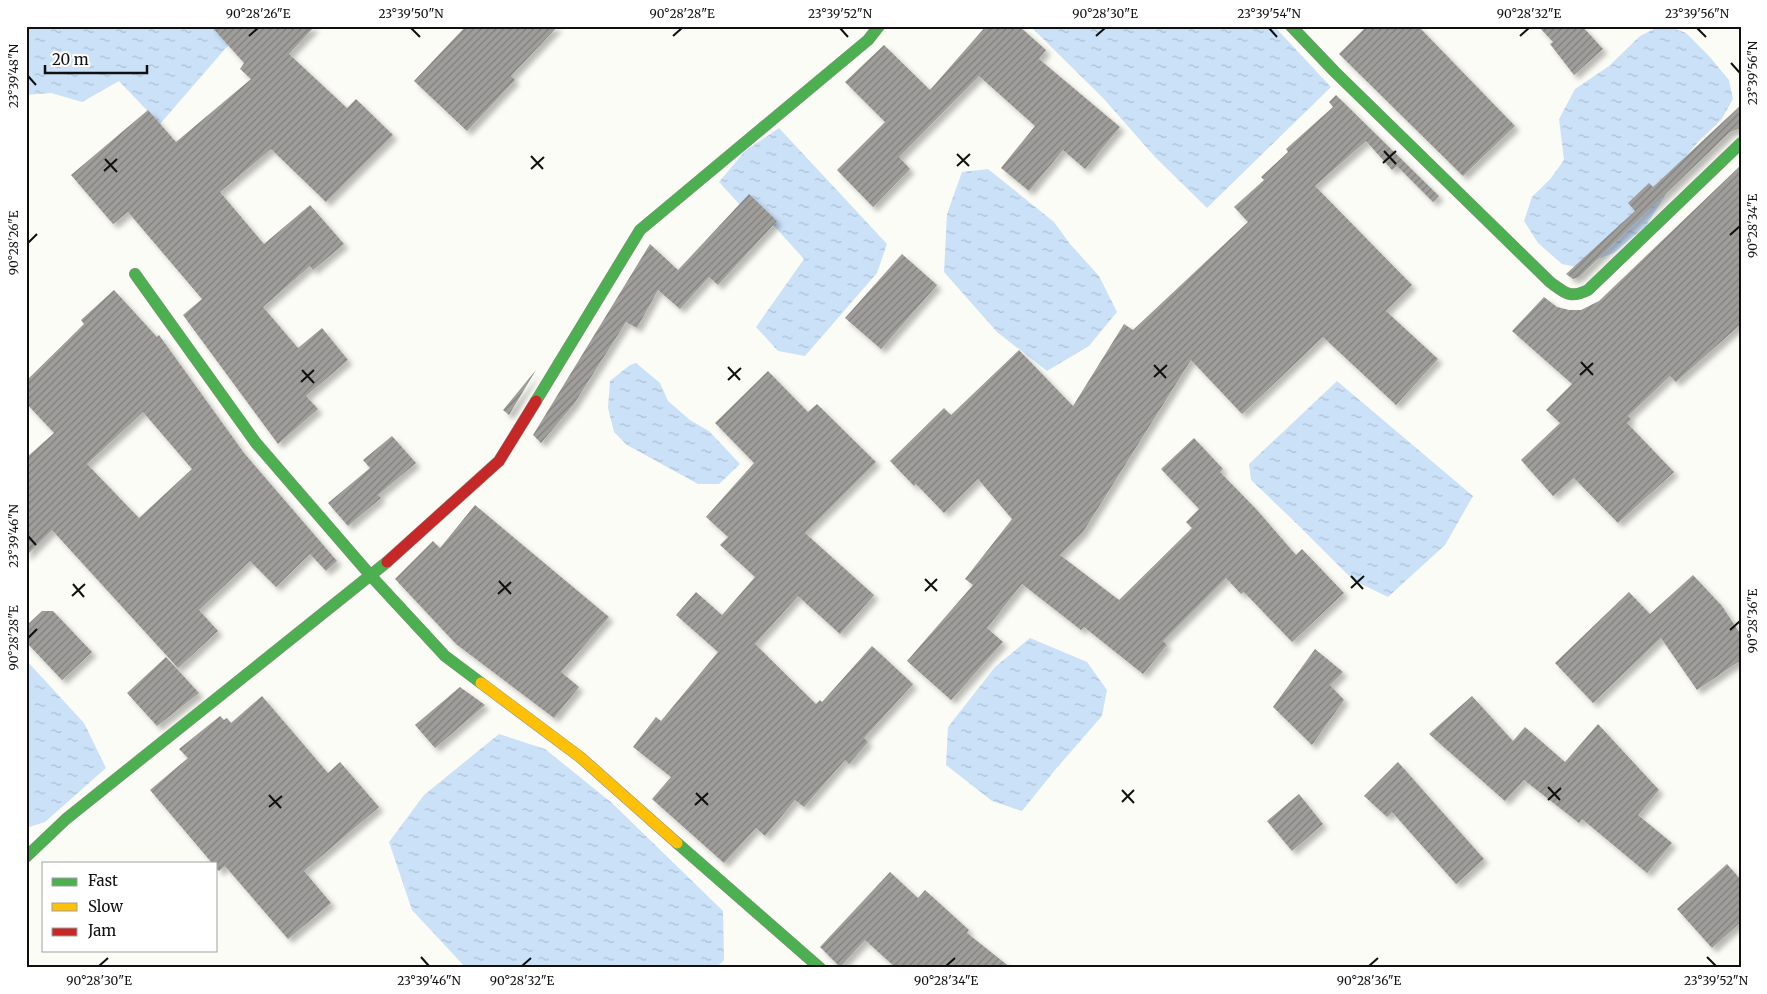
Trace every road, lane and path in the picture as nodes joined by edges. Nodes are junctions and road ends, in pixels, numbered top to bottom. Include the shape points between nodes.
1 (879, 26) edge
2 (1291, 26) edge
3 (1741, 143) edge
4 (135, 274) dead end
5 (371, 576) junction
6 (26, 857) edge
7 (820, 968) edge

1 - 5 street via 868,40 640,230 498,461
2 - 3 street via 1550,282 1568,296 1578,296 1588,290
4 - 5 street via 256,443
5 - 6 street via 66,819
5 - 7 street via 445,656 580,757

